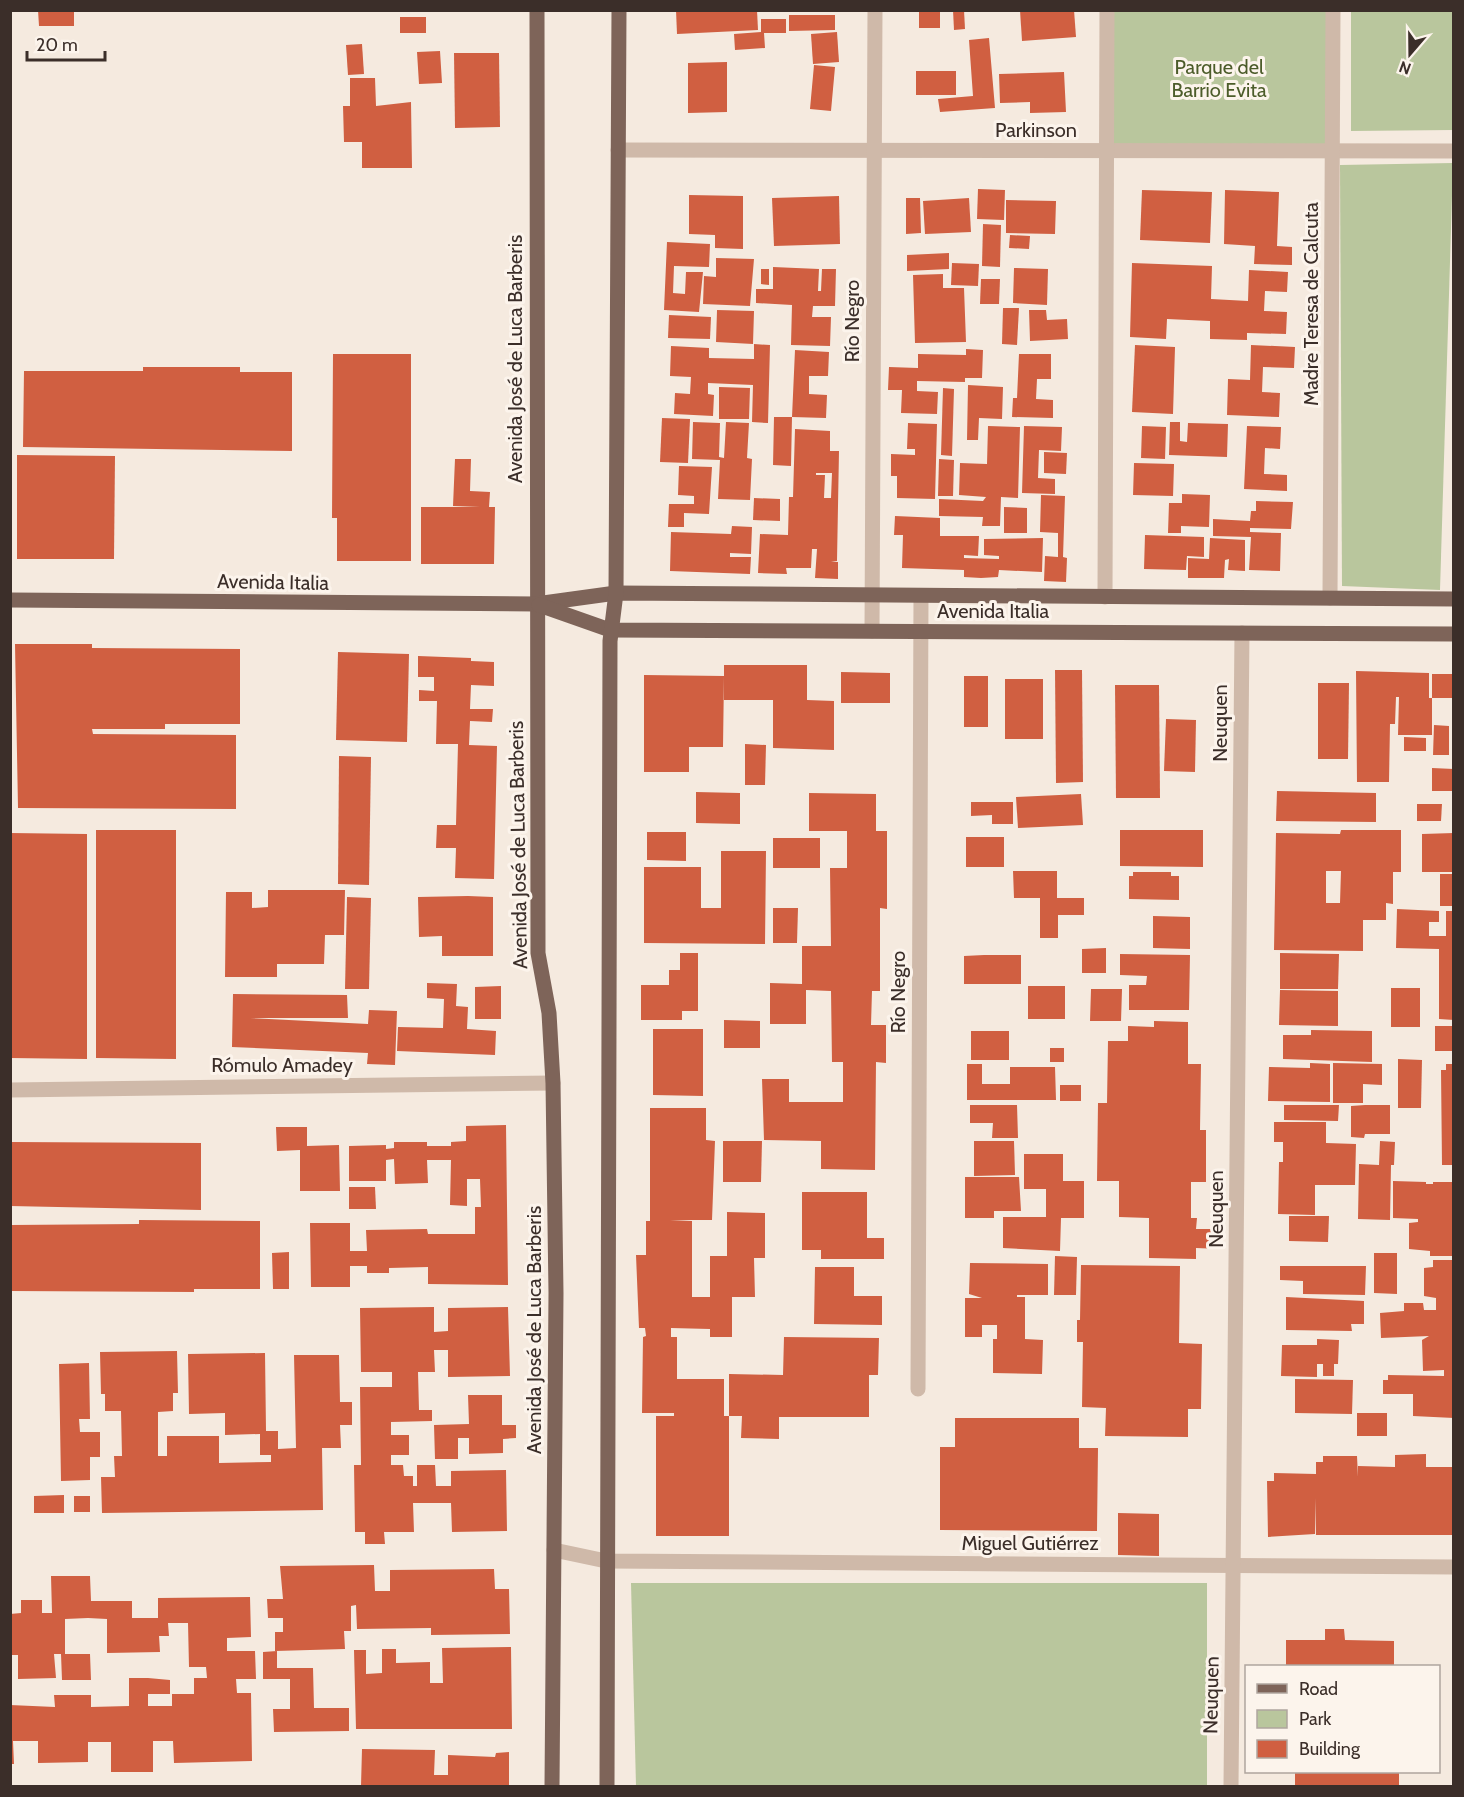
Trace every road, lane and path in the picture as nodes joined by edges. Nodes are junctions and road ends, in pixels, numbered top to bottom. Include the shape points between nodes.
1 (537, 10) edge
2 (619, 10) edge
3 (874, 10) edge
4 (1107, 10) edge
5 (1333, 10) edge
6 (618, 150) junction
7 (873, 151) junction
8 (1106, 151) junction
9 (1333, 151) junction
10 (1454, 151) edge
11 (616, 593) junction
12 (872, 595) junction
13 (921, 596) junction
14 (1105, 597) junction
15 (1330, 598) junction
16 (1454, 599) edge
17 (10, 600) edge
18 (536, 604) junction
19 (610, 630) junction
20 (872, 631) junction
21 (921, 631) junction
22 (1242, 633) junction
23 (1454, 634) edge
24 (553, 1083) junction
25 (10, 1090) edge
26 (918, 1389) dead end
27 (554, 1550) junction
28 (606, 1561) junction
29 (1234, 1565) junction
30 (1454, 1567) edge
31 (552, 1786) edge
32 (607, 1786) edge
33 (1231, 1786) edge

1 - 18 main road, Avenida José de Luca Barberis
2 - 6 main road
3 - 7 street, Río Negro
4 - 8 street
5 - 9 street, Madre Teresa de Calcuta
6 - 7 street, Parkinson
6 - 11 main road
7 - 8 street, Parkinson
7 - 12 street, Río Negro
8 - 9 street, Parkinson
8 - 14 street
9 - 10 street, Parkinson
9 - 15 street, Madre Teresa de Calcuta
11 - 12 main road, Avenida Italia
11 - 18 main road, Avenida Italia
11 - 19 main road
12 - 13 main road, Avenida Italia
12 - 20 street, Río Negro
13 - 14 main road, Avenida Italia
13 - 21 street, Río Negro
14 - 15 main road, Avenida Italia
15 - 16 main road, Avenida Italia
17 - 18 main road, Avenida Italia
18 - 19 main road, Avenida Italia
18 - 24 main road, Avenida José de Luca Barberis via 538,953 549,1013
19 - 20 main road, Avenida Italia
19 - 28 main road
20 - 21 main road, Avenida Italia
21 - 22 main road, Avenida Italia
21 - 26 street, Río Negro
22 - 23 main road, Avenida Italia
22 - 29 street, Neuquen
24 - 25 street, Rómulo Amadey
24 - 27 main road, Avenida José de Luca Barberis
27 - 28 street, Miguel Gutiérrez
27 - 31 main road, Avenida José de Luca Barberis
28 - 29 street, Miguel Gutiérrez
28 - 32 main road
29 - 30 street, Miguel Gutiérrez
29 - 33 street, Neuquen

